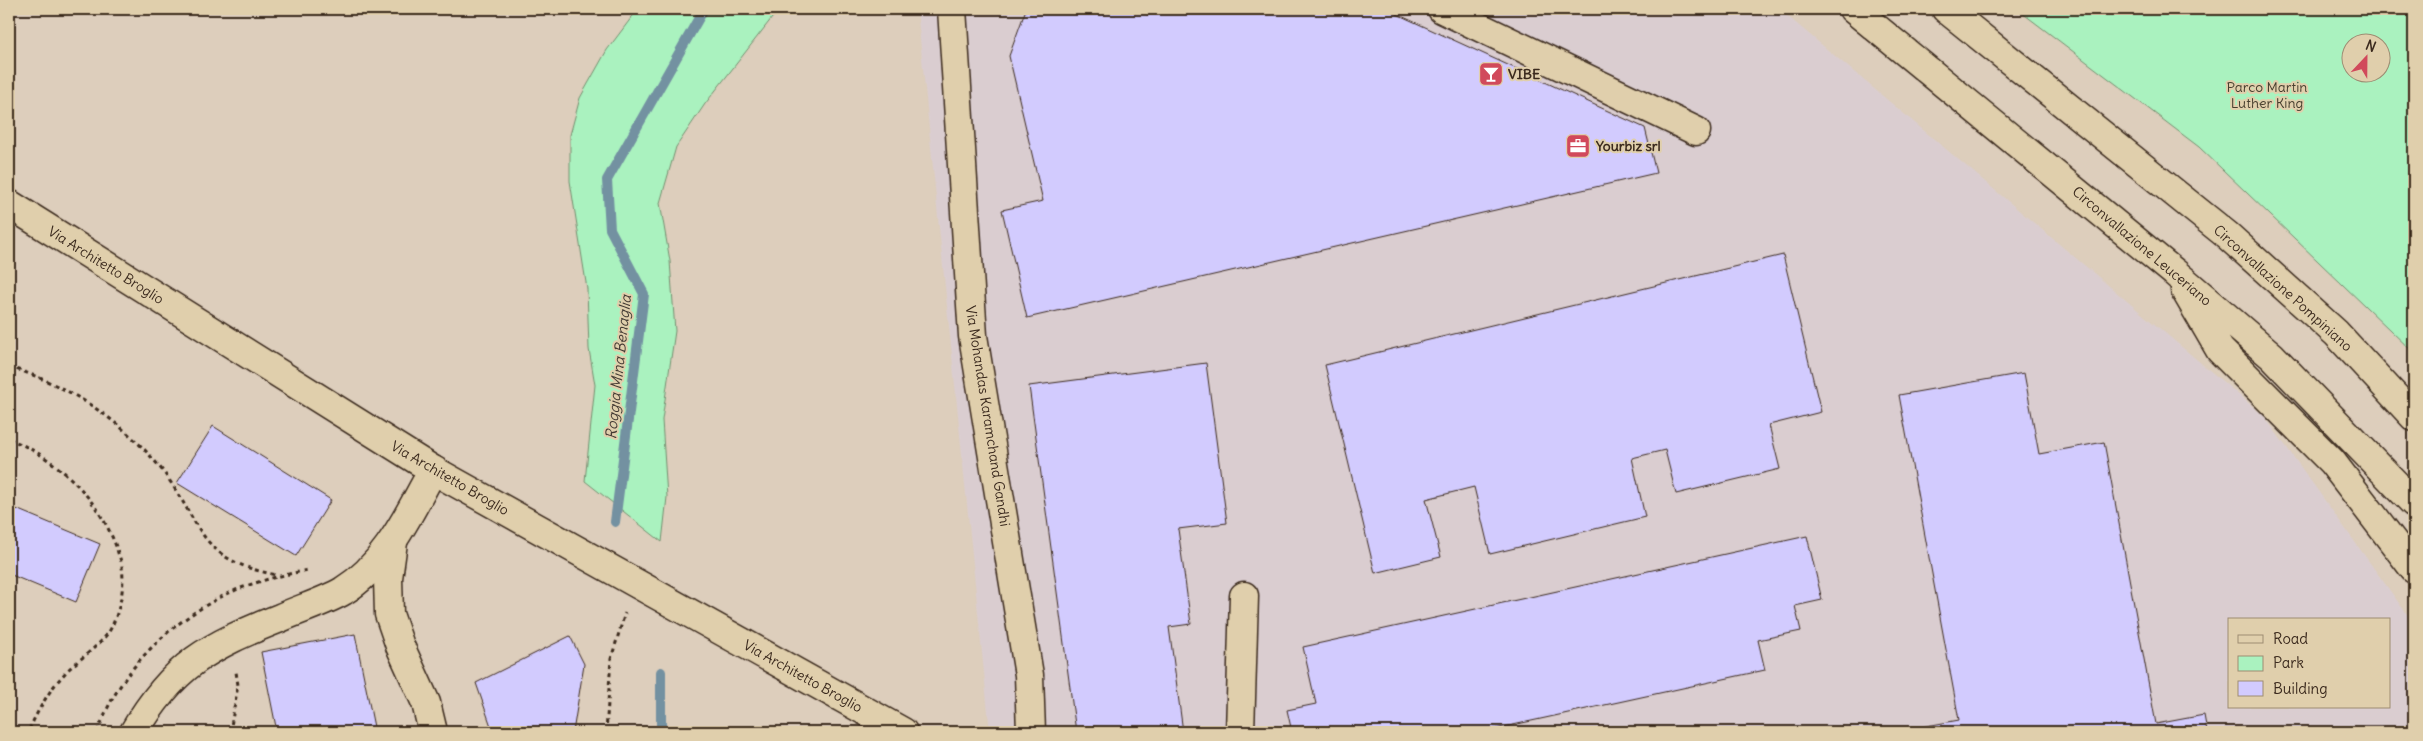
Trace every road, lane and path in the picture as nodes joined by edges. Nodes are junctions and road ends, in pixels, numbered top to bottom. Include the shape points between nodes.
1 (952, 9) edge
2 (1442, 9) edge
3 (1853, 9) edge
4 (1946, 9) edge
5 (1696, 131) dead end
6 (9, 204) edge
7 (2174, 272) junction
8 (9, 367) edge
9 (2414, 417) edge
10 (9, 439) edge
11 (433, 470) junction
12 (2414, 503) edge
13 (394, 541) junction
14 (2414, 569) edge
15 (312, 570) dead end
16 (1244, 596) dead end
17 (627, 605) dead end
18 (236, 669) dead end
19 (28, 732) edge
20 (134, 732) edge
21 (230, 732) edge
22 (433, 732) edge
23 (606, 732) edge
24 (903, 732) edge
25 (1031, 732) edge
26 (1240, 732) edge

1 - 25 main road, Via Mohandas Karamchand Gandhi via 973,336 1029,675
2 - 5 main road
3 - 7 main road, Circonvallazione Leuceriano
4 - 9 main road, Circonvallazione Pompiniano via 2227,235 2336,334
6 - 11 main road, Via Architetto Broglio
7 - 12 main road, Circonvallazione Leuceriano via 2272,356
7 - 14 main road via 2220,350 2332,462
8 - 15 path via 67,391 117,424 161,469 204,539 216,552 234,563 280,576
10 - 19 path via 45,457 97,508 122,566 121,598 111,628 43,700
11 - 13 main road
11 - 24 main road, Via Architetto Broglio
13 - 20 main road via 370,569 343,590 206,651 176,674 150,705
13 - 22 main road via 388,578 389,614 426,703
16 - 26 main road
17 - 23 path via 611,658
18 - 21 path via 238,685

